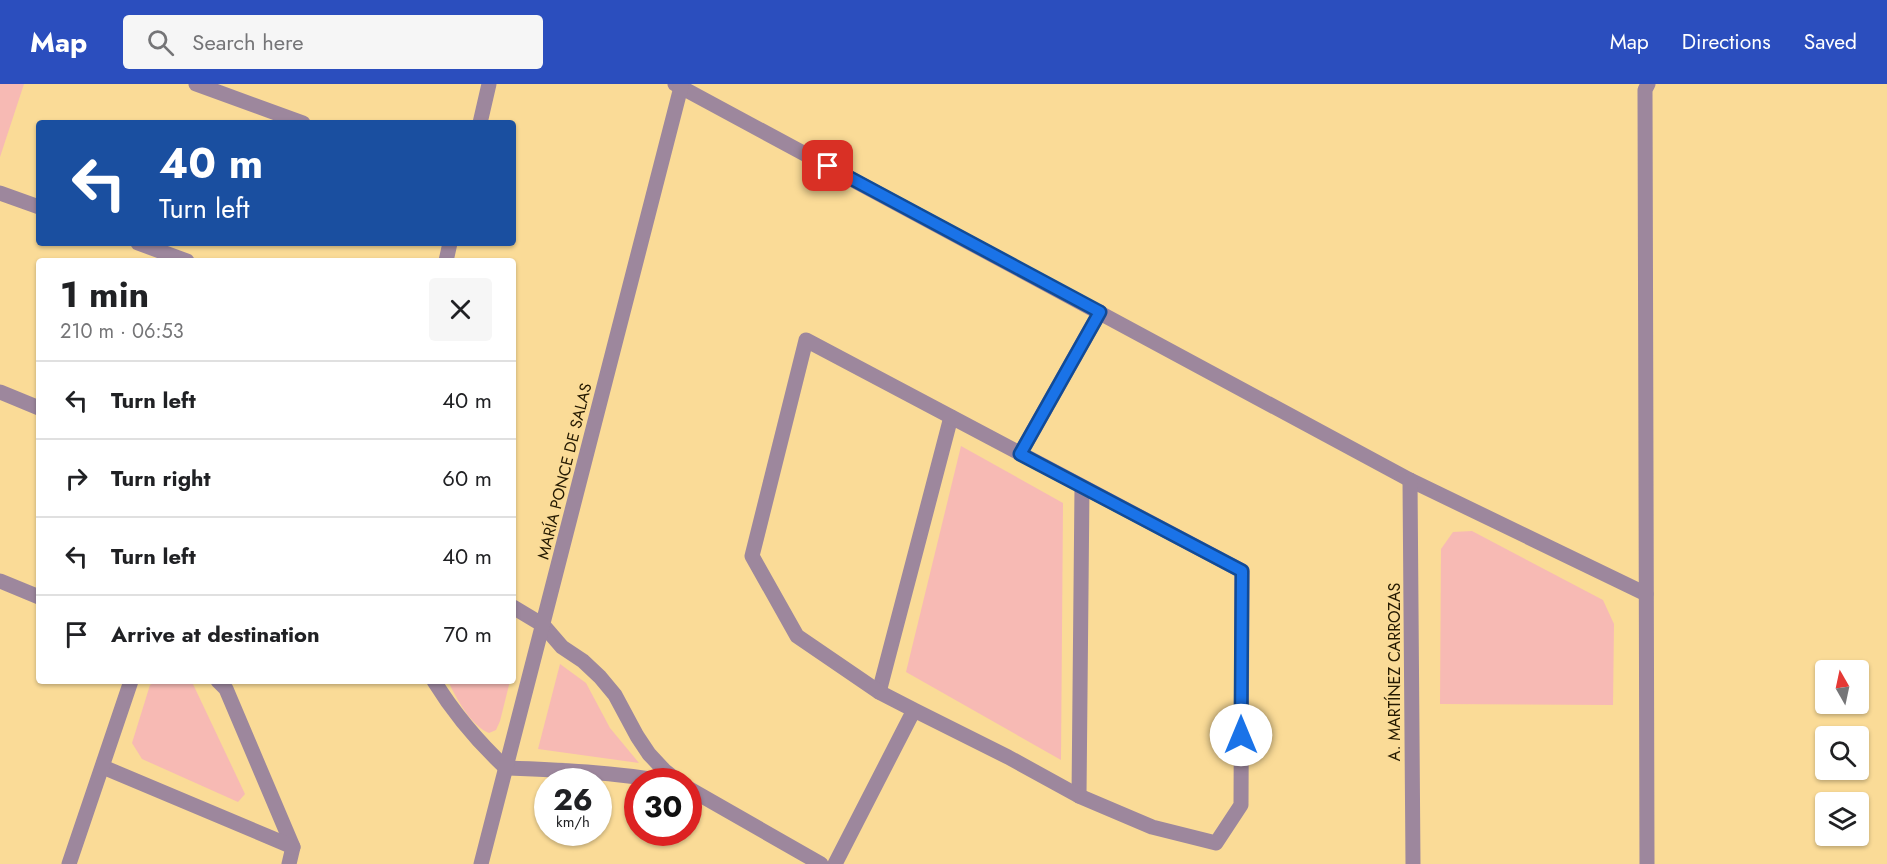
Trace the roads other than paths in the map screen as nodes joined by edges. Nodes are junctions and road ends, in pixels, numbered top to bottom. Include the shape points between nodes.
1 (196, 84) edge
2 (489, 84) edge
3 (678, 86) edge
4 (1642, 86) edge
5 (295, 120) edge
6 (481, 120) edge
7 (0, 193) edge
8 (36, 206) edge
9 (146, 246) edge
10 (179, 258) edge
11 (1100, 312) junction
12 (0, 392) edge
13 (36, 407) edge
14 (951, 417) junction
15 (1020, 454) junction
16 (1410, 480) junction
17 (1082, 487) junction
18 (0, 581) edge
19 (1646, 594) junction
20 (36, 596) edge
21 (516, 609) edge
22 (543, 625) junction
23 (130, 684) edge
24 (221, 684) edge
25 (436, 684) edge
26 (879, 692) junction
27 (914, 710) junction
28 (103, 767) junction
29 (506, 768) junction
30 (662, 768) edge
31 (624, 774) edge
32 (702, 796) edge
33 (1079, 796) junction
34 (293, 847) junction
35 (69, 864) edge
36 (289, 864) edge
37 (481, 864) edge
38 (821, 864) edge
39 (835, 864) edge
40 (1413, 864) edge
41 (1647, 864) edge

1 - 5 street
2 - 6 street
3 - 11 street
3 - 22 street, MARÍA PONCE DE SALAS
4 - 19 street
7 - 8 street
9 - 10 street
11 - 15 street
11 - 16 street
12 - 13 street
14 - 15 street
14 - 26 street
14 - 26 street via 806,340 752,556 797,636
15 - 17 street
16 - 19 street
16 - 40 street, A. MARTÍNEZ CARROZAS
17 - 33 street
17 - 33 street via 1242,571 1241,805 1216,843 1152,827
18 - 20 street
19 - 41 street
21 - 22 street
22 - 29 street, MARÍA PONCE DE SALAS
22 - 30 street via 600,677
23 - 28 street
24 - 34 street
25 - 29 street via 474,738
26 - 27 street
27 - 33 street
27 - 39 street
28 - 34 street
28 - 35 street
29 - 31 street
29 - 37 street, MARÍA PONCE DE SALAS
32 - 38 street
34 - 36 street

